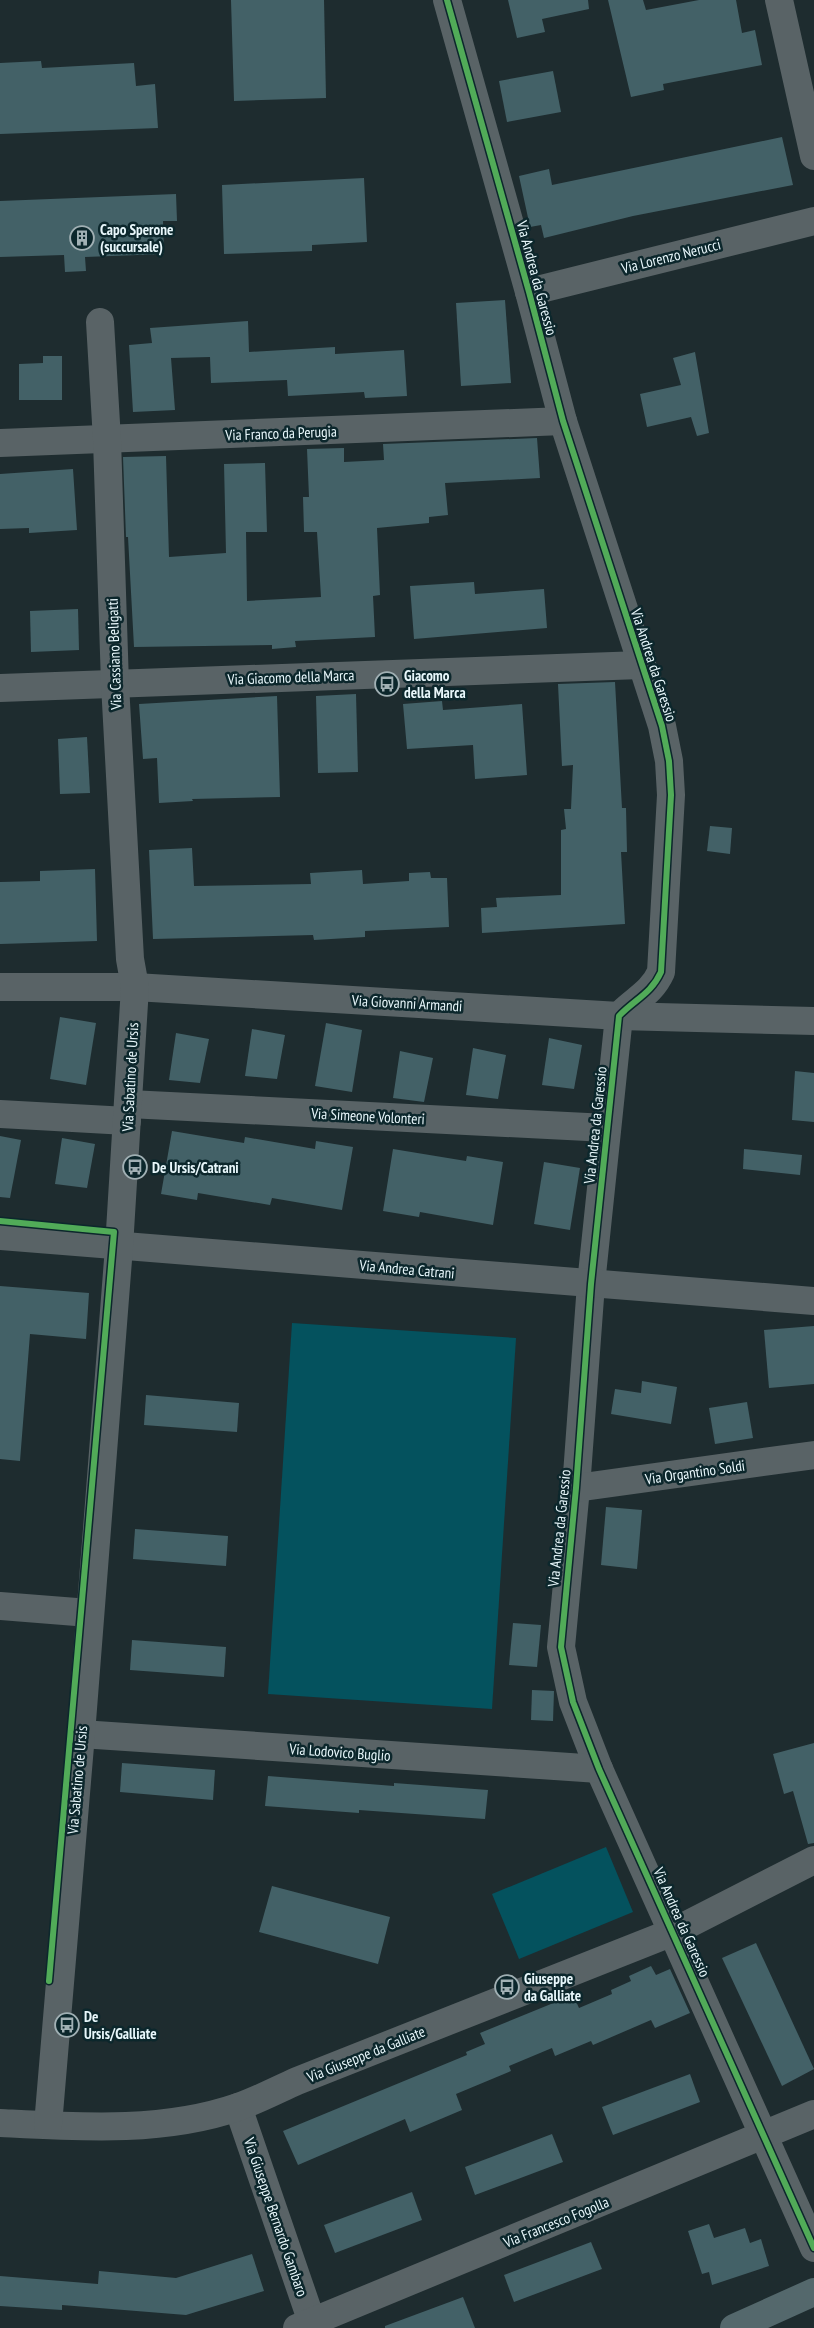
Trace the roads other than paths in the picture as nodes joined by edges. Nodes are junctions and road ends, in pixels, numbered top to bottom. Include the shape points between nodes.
1 (447, 0) edge
2 (779, 0) edge
3 (814, 156) edge
4 (814, 221) edge
5 (529, 292) junction
6 (100, 322) dead end
7 (562, 421) junction
8 (107, 440) junction
9 (0, 443) edge
10 (642, 665) junction
11 (115, 684) junction
12 (0, 688) edge
13 (0, 987) edge
14 (135, 987) junction
15 (619, 1016) junction
16 (814, 1021) edge
17 (128, 1113) junction
18 (0, 1114) edge
19 (607, 1128) junction
20 (0, 1236) edge
21 (119, 1247) junction
22 (591, 1284) junction
23 (814, 1301) edge
24 (814, 1455) edge
25 (576, 1488) junction
26 (0, 1606) edge
27 (89, 1613) junction
28 (81, 1734) junction
29 (599, 1769) junction
30 (814, 1860) edge
31 (673, 1932) junction
32 (238, 2107) junction
33 (814, 2114) edge
34 (0, 2123) edge
35 (48, 2125) junction
36 (764, 2136) junction
37 (814, 2248) edge
38 (814, 2292) edge
39 (307, 2326) edge
40 (734, 2328) edge

1 - 5 street, Via Andrea da Garessio
2 - 3 street
4 - 5 street, Via Lorenzo Nerucci
5 - 7 street, Via Andrea da Garessio
6 - 8 street, Via Cassiano Beligatti
7 - 8 street, Via Franco da Perugia
7 - 10 street, Via Andrea da Garessio
8 - 9 street, Via Franco da Perugia
8 - 11 street, Via Cassiano Beligatti
10 - 11 street, Via Giacomo della Marca
10 - 15 street, Via Andrea da Garessio via 662,726 669,761 660,972 648,993 631,1003
11 - 12 street, Via Giacomo della Marca
11 - 14 street, Via Cassiano Beligatti via 130,959
13 - 14 street, Via Giovanni Armandi
14 - 15 street, Via Giovanni Armandi
14 - 17 street, Via Sabatino de Ursis
15 - 16 street, Via Giovanni Armandi
15 - 19 street, Via Andrea da Garessio
17 - 18 street, Via Simeone Volonteri
17 - 19 street, Via Simeone Volonteri
17 - 21 street, Via Sabatino de Ursis
19 - 22 street, Via Andrea da Garessio
20 - 21 street, Via Andrea Catrani
21 - 22 street, Via Andrea Catrani
21 - 27 street, Via Sabatino de Ursis
22 - 23 street, Via Andrea Catrani
22 - 25 street, Via Andrea da Garessio
24 - 25 street, Via Organtino Soldi
25 - 29 street, Via Andrea da Garessio via 561,1648 573,1702
26 - 27 street
27 - 28 street, Via Sabatino de Ursis
28 - 29 street, Via Lodovico Buglio
28 - 35 street, Via Sabatino de Ursis
29 - 31 street, Via Andrea da Garessio
30 - 31 street, Via Giuseppe da Galliate
31 - 32 street, Via Giuseppe da Galliate
31 - 36 street, Via Andrea da Garessio
32 - 35 street, Via Giuseppe da Galliate via 205,2116 156,2123
32 - 39 street, Via Giuseppe Bernardo Gambaro
33 - 36 street, Via Francesco Fogolla
34 - 35 street, Via Giuseppe da Galliate
36 - 37 street, Via Andrea da Garessio
36 - 39 street, Via Francesco Fogolla
38 - 40 main road

